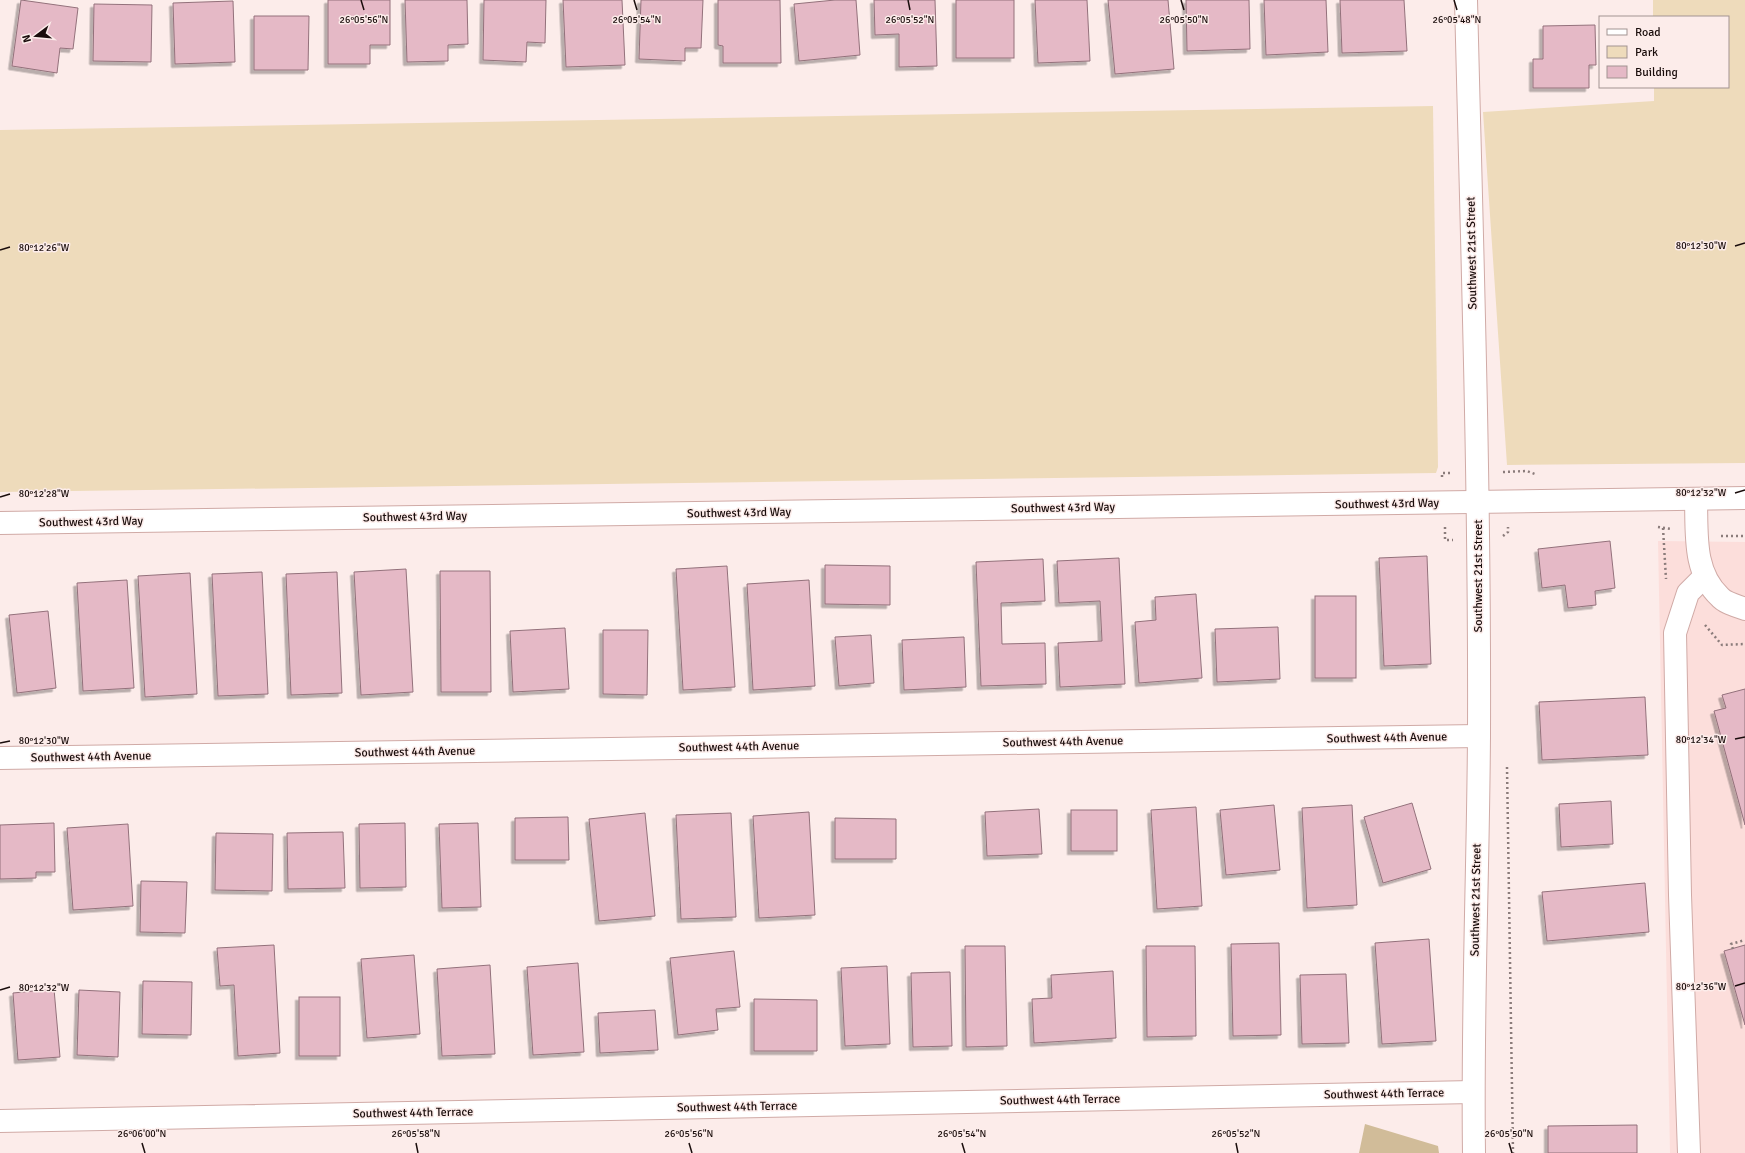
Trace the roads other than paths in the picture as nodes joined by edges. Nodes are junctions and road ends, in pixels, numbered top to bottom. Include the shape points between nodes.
1 (1466, 0) edge
2 (1745, 498) edge
3 (1696, 499) junction
4 (1477, 502) junction
5 (0, 523) edge
6 (1704, 577) junction
7 (1745, 609) edge
8 (1479, 736) junction
9 (0, 758) edge
10 (1473, 1092) junction
11 (0, 1121) edge
12 (1474, 1153) edge
13 (1689, 1153) edge

1 - 4 street, Southwest 21st Street
2 - 3 street
3 - 4 street
3 - 6 street via 1697,547
4 - 5 street, Southwest 43rd Way
4 - 8 street, Southwest 21st Street
6 - 7 street via 1721,598
6 - 13 street via 1688,593 1675,633 1680,895
8 - 9 street, Southwest 44th Avenue
8 - 10 street, Southwest 21st Street
10 - 11 street, Southwest 44th Terrace
10 - 12 street, Southwest 21st Street

